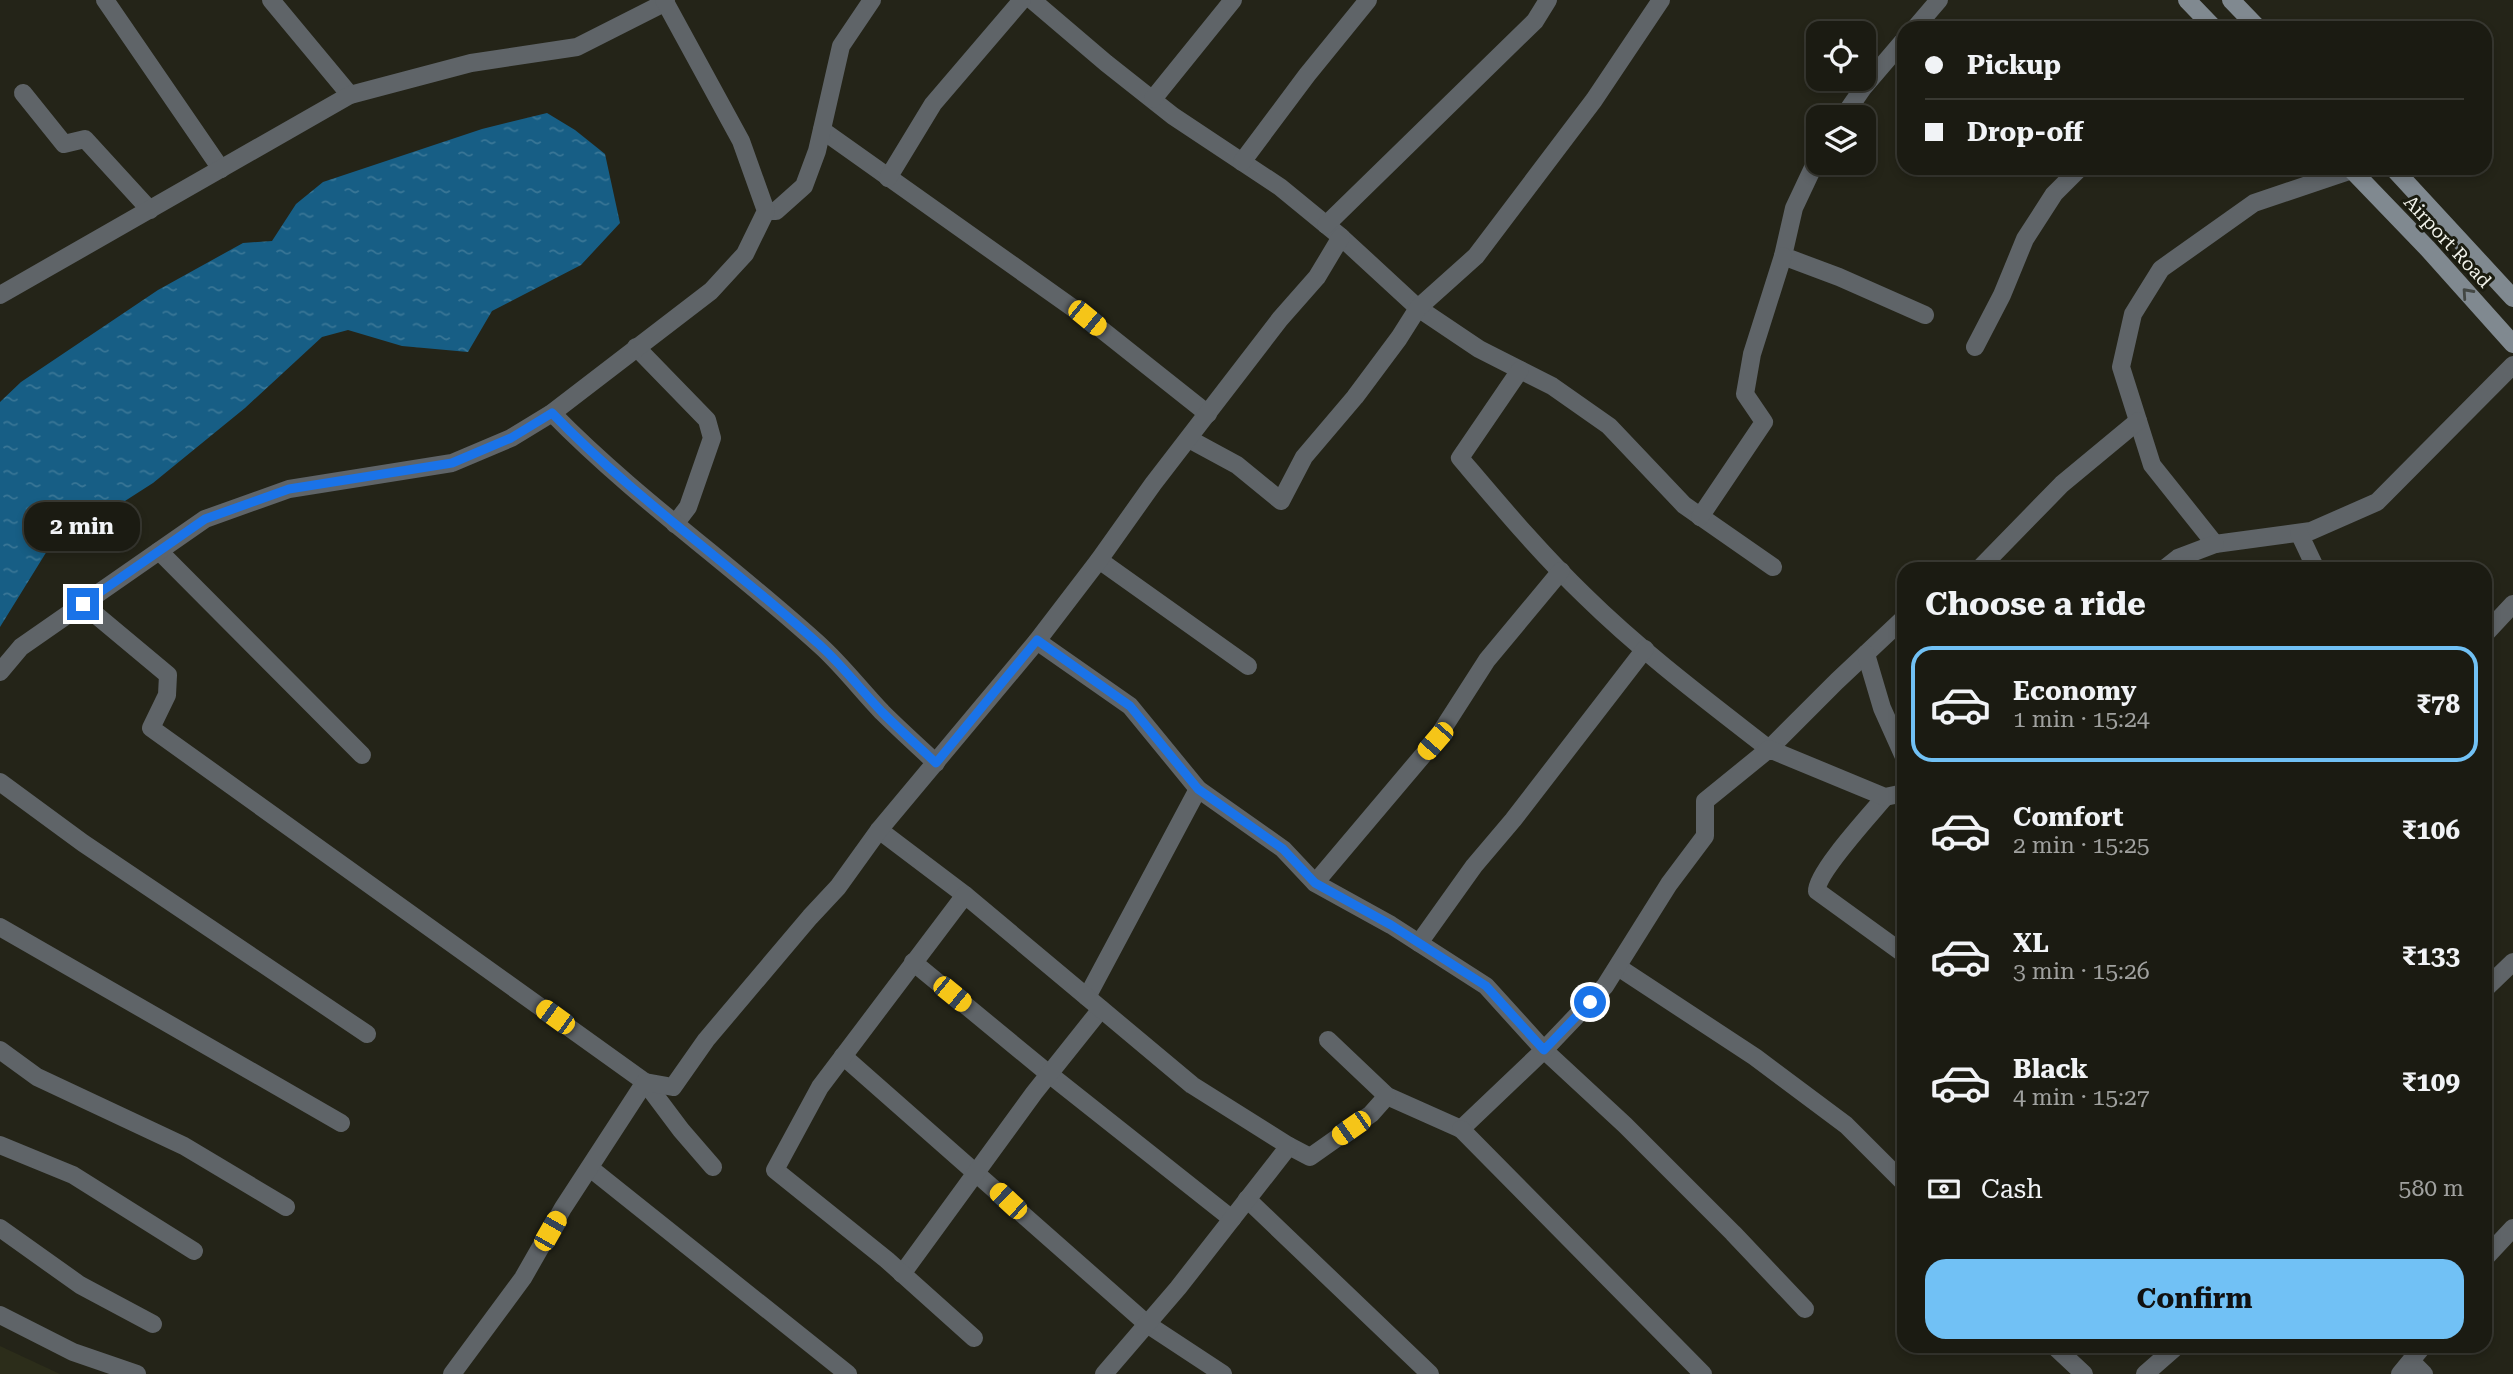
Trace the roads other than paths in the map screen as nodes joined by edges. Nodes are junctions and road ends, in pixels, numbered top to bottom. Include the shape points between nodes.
1 (105, 0) edge
2 (271, 0) edge
3 (872, 0) edge
4 (1022, 0) edge
5 (1233, 0) edge
6 (1368, 0) edge
7 (1548, 0) edge
8 (1661, 0) edge
9 (1939, 0) edge
10 (2187, 0) edge
11 (2231, 0) edge
12 (665, 1) edge
13 (1040, 2) edge
14 (1920, 21) edge
15 (2207, 21) edge
16 (2251, 21) edge
17 (1897, 48) edge
18 (23, 93) dead end
19 (350, 95) junction
20 (1153, 99) junction
21 (1851, 105) edge
22 (822, 130) junction
23 (1242, 162) junction
24 (221, 169) junction
25 (1810, 175) edge
26 (2066, 175) edge
27 (2334, 175) edge
28 (2357, 175) edge
29 (2399, 175) edge
30 (888, 178) junction
31 (150, 210) junction
32 (766, 211) junction
33 (1326, 225) junction
34 (1341, 237) junction
35 (1783, 256) junction
36 (0, 295) edge
37 (2513, 298) edge
38 (1418, 308) junction
39 (1926, 314) dead end
40 (2513, 344) edge
41 (636, 347) junction
42 (1975, 347) dead end
43 (2513, 365) edge
44 (1520, 370) junction
45 (552, 413) junction
46 (1208, 414) junction
47 (2138, 421) junction
48 (1189, 439) junction
49 (1700, 517) junction
50 (675, 524) junction
51 (2299, 533) junction
52 (2216, 544) junction
53 (159, 551) junction
54 (1099, 560) junction
55 (1986, 562) edge
56 (2173, 562) edge
57 (2313, 562) edge
58 (1773, 567) dead end
59 (1561, 571) junction
60 (83, 604) junction
61 (2513, 604) edge
62 (1897, 625) edge
63 (2492, 626) edge
64 (1037, 640) junction
65 (1645, 649) junction
66 (1866, 654) junction
67 (1248, 666) dead end
68 (0, 672) edge
69 (1897, 741) edge
70 (1769, 750) junction
71 (362, 755) dead end
72 (936, 763) junction
73 (0, 782) edge
74 (1198, 789) junction
75 (1897, 794) edge
76 (1885, 797) junction
77 (879, 830) junction
78 (1315, 883) junction
79 (965, 895) junction
80 (0, 927) edge
81 (1419, 943) junction
82 (1897, 949) edge
83 (913, 962) junction
84 (2513, 962) edge
85 (1618, 967) junction
86 (2492, 982) edge
87 (1087, 997) junction
88 (1101, 1009) junction
89 (367, 1034) dead end
90 (1328, 1040) dead end
91 (0, 1049) edge
92 (1544, 1050) junction
93 (843, 1056) junction
94 (1049, 1074) junction
95 (645, 1082) junction
96 (1387, 1096) junction
97 (341, 1123) dead end
98 (1461, 1129) junction
99 (0, 1145) edge
100 (1289, 1146) junction
101 (713, 1167) dead end
102 (590, 1168) junction
103 (978, 1173) junction
104 (1897, 1176) edge
105 (1247, 1199) junction
106 (286, 1207) dead end
107 (1232, 1219) junction
108 (0, 1228) edge
109 (2513, 1228) edge
110 (2492, 1250) edge
111 (194, 1251) dead end
112 (902, 1274) junction
113 (1805, 1309) dead end
114 (0, 1315) edge
115 (153, 1324) dead end
116 (1147, 1324) junction
117 (974, 1338) dead end
118 (2062, 1353) edge
119 (2168, 1353) edge
120 (2418, 1353) edge
121 (2406, 1368) edge
122 (1427, 1373) edge
123 (137, 1374) edge
124 (452, 1374) edge
125 (848, 1374) edge
126 (1104, 1374) edge
127 (1223, 1374) edge
128 (1703, 1374) edge
129 (2084, 1374) edge
130 (2145, 1374) edge
131 (2424, 1374) edge

1 - 24 street
2 - 19 street
3 - 22 street via 841,46
4 - 30 street via 933,104
5 - 20 street
6 - 23 street
7 - 33 street via 1535,21
8 - 38 street via 1594,100 1476,256
9 - 14 street
10 - 15 main road
11 - 16 main road
12 - 19 street via 577,47 471,63
12 - 32 street via 741,141
13 - 20 street
17 - 21 street
18 - 31 street via 64,144 85,139
19 - 24 street
20 - 23 street
22 - 30 street
22 - 32 street via 804,186 776,211
23 - 33 street
24 - 31 street
25 - 35 street via 1794,208
26 - 42 street via 2025,239
27 - 47 street via 2254,203 2161,269 2133,314 2121,367
40 -> 28 main road, Airport Road
29 - 37 main road, Airport Road
30 - 46 street via 1087,318
31 - 36 street
32 - 41 street via 746,254 710,291
33 - 34 street
34 - 38 street
34 - 46 street via 1317,277
35 - 39 street
35 - 49 street via 1752,354 1745,394 1764,422
38 - 44 street
38 - 48 street via 1355,397 1304,457 1281,501 1237,465
41 - 45 street
41 - 50 street via 707,420 712,438 696,489
43 - 51 street via 2377,502
44 - 49 street via 1609,426
44 - 59 street via 1460,458
45 - 50 street
45 - 53 street via 511,438 452,463 289,489 205,519
46 - 48 street
47 - 52 street via 2152,464
47 - 55 street via 2062,484
48 - 54 street
49 - 58 street
50 - 72 street via 825,650
51 - 52 street
51 - 57 street
52 - 56 street
53 - 60 street
53 - 71 street
54 - 64 street
54 - 67 street
59 - 65 street
59 - 78 street via 1487,660 1435,741
60 - 68 street via 21,647
60 - 95 street via 168,675 167,695 152,727
61 - 63 street
62 - 66 street
64 - 72 street
64 - 74 street via 1130,706
65 - 70 street
65 - 81 street
66 - 69 street
66 - 70 street
70 - 76 street
70 - 85 street via 1705,801 1705,836
72 - 77 street
73 - 89 street
74 - 78 street via 1283,849
74 - 87 street
75 - 76 street
76 - 82 street via 1826,869 1817,891
77 - 79 street
77 - 95 street via 838,887 706,1040 673,1087
78 - 81 street
79 - 83 street
79 - 87 street
80 - 97 street
81 - 92 street via 1486,986
83 - 93 street
83 - 94 street
84 - 86 street
85 - 92 street
85 - 104 street via 1755,1057 1846,1125
87 - 88 street
88 - 94 street
88 - 100 street via 1192,1085
90 - 96 street
91 - 106 street via 37,1077 184,1146
92 - 98 street
92 - 113 street via 1625,1125
93 - 103 street
93 - 112 street via 820,1087 775,1170
94 - 103 street
94 - 107 street
95 - 101 street
95 - 102 street
96 - 98 street
96 - 100 street via 1371,1114 1310,1157
98 - 128 street
99 - 111 street via 73,1175
100 - 105 street
102 - 124 street via 523,1278
102 - 125 street
103 - 112 street
103 - 116 street
105 - 107 street
105 - 122 street
107 - 116 street
108 - 115 street via 80,1285
109 - 110 street
112 - 117 street
114 - 123 street via 72,1352
116 - 126 street
116 - 127 street
118 - 129 street
119 - 130 street
120 - 121 street
121 - 131 street

